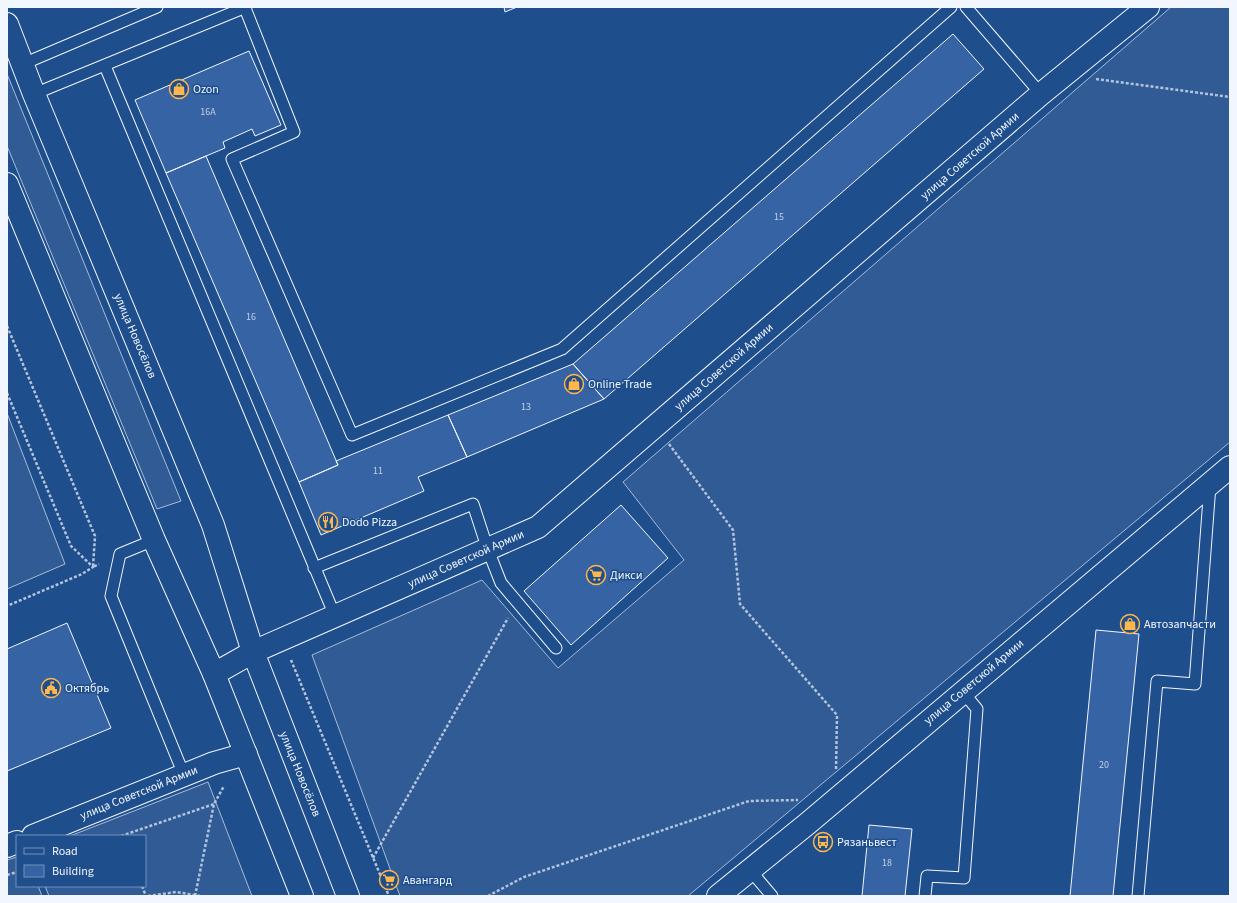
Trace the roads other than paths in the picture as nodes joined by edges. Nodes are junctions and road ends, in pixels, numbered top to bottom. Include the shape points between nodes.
1 (157, 7) edge
2 (245, 7) edge
3 (952, 7) edge
4 (966, 7) edge
5 (1148, 7) edge
6 (7, 24) edge
7 (23, 64) junction
8 (105, 66) junction
9 (34, 94) junction
10 (1041, 94) junction
11 (7, 184) edge
12 (1230, 468) edge
13 (1210, 484) junction
14 (154, 540) junction
15 (488, 550) junction
16 (314, 568) junction
17 (335, 616) junction
18 (556, 648) dead end
19 (253, 652) junction
20 (214, 674) junction
21 (963, 692) junction
22 (246, 754) junction
23 (184, 775) junction
24 (35, 835) edge
25 (750, 870) junction
26 (302, 896) edge
27 (348, 896) edge
28 (718, 896) edge
29 (772, 896) edge
30 (925, 896) edge
31 (1138, 896) edge

1 - 7 lane
2 - 3 lane via 294,132 232,160 352,435 562,349
2 - 8 lane
4 - 10 lane
5 - 10 main road, улица Советской Армии
6 - 7 main road, улица Новосёлов
7 - 9 main road, улица Новосёлов
8 - 9 lane
8 - 16 lane
9 - 19 main road, улица Новосёлов via 213,525
10 - 15 main road, улица Советской Армии via 538,527
11 - 14 main road
12 - 13 main road, улица Советской Армии
13 - 21 main road, улица Советской Армии
13 - 31 lane via 1195,684 1157,681
14 - 20 main road
14 - 23 lane via 120,554 111,596
15 - 16 lane via 473,504
15 - 17 main road, улица Советской Армии
15 - 18 lane via 501,583
16 - 17 lane
17 - 19 main road, улица Советской Армии
19 - 20 main road
19 - 27 main road, улица Новосёлов
20 - 22 main road
21 - 25 main road, улица Советской Армии
21 - 30 lane via 977,709 964,878 927,876
22 - 23 main road, улица Советской Армии
22 - 26 main road
23 - 24 main road, улица Советской Армии
25 - 28 main road, улица Советской Армии
25 - 29 lane

